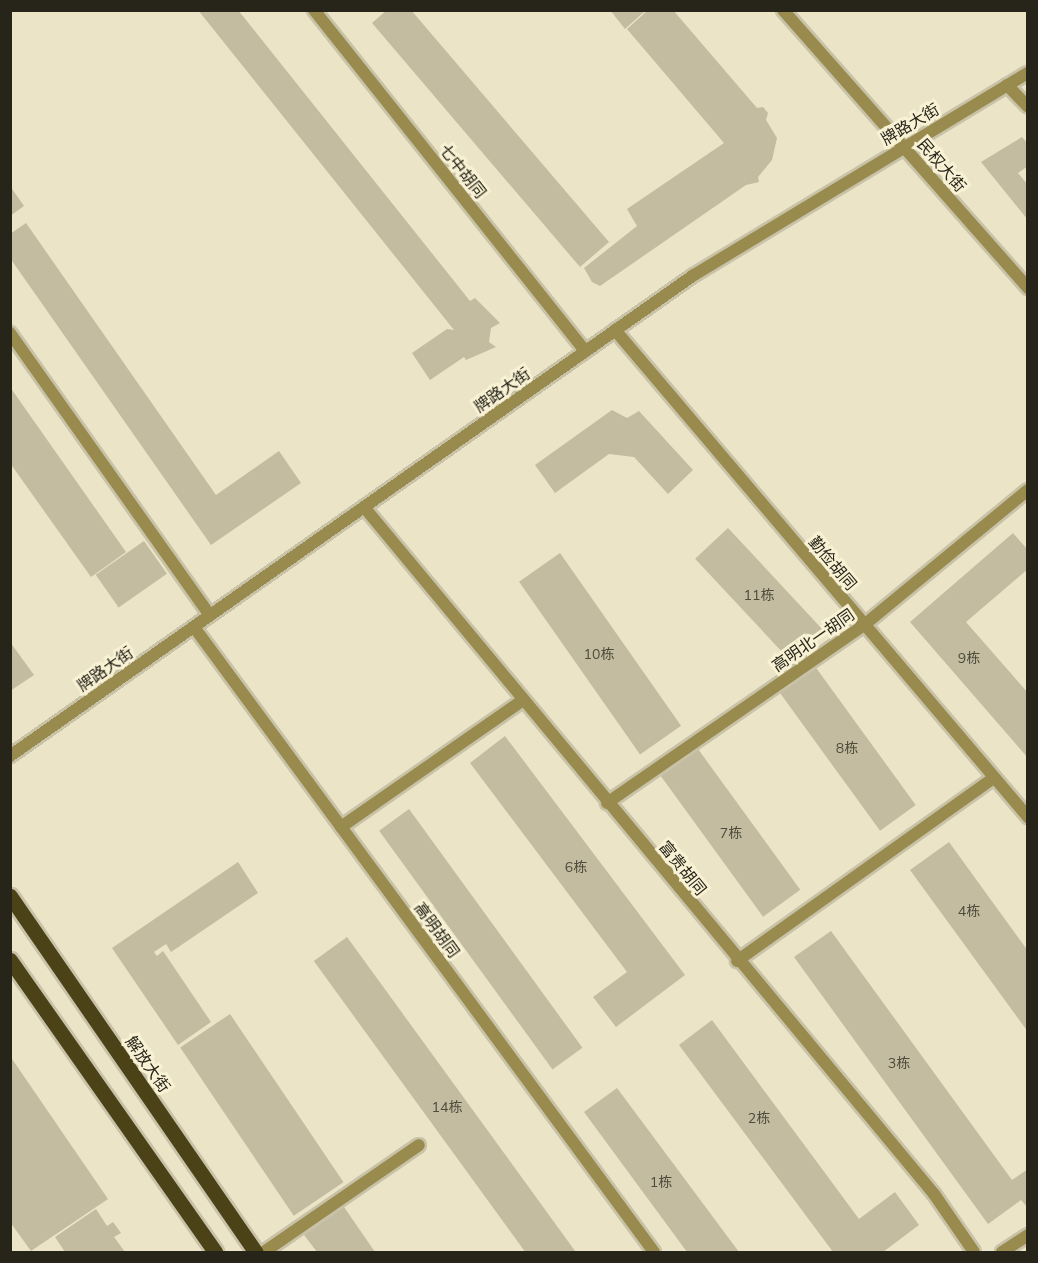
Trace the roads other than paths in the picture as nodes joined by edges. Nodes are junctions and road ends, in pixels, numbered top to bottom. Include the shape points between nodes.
1 (314, 10) edge
2 (783, 10) edge
3 (1028, 73) edge
4 (1006, 85) junction
5 (1028, 107) edge
6 (904, 147) junction
7 (1028, 288) edge
8 (615, 330) junction
9 (10, 333) edge
10 (585, 351) junction
11 (1028, 490) edge
12 (364, 507) junction
13 (210, 615) junction
14 (864, 625) junction
15 (194, 627) junction
16 (523, 700) junction
17 (10, 756) edge
18 (994, 778) junction
19 (607, 803) junction
20 (1028, 817) edge
21 (341, 827) junction
22 (10, 896) edge
23 (10, 960) edge
24 (737, 961) junction
25 (418, 1145) dead end
26 (1028, 1234) edge
27 (215, 1252) edge
28 (256, 1252) edge
29 (264, 1252) edge
30 (654, 1252) edge
31 (974, 1252) edge
32 (1002, 1252) edge

1 - 10 street, 七中胡同
2 - 6 street, 民权大街
3 - 4 street, 牌路大街
4 - 5 street
4 - 6 street, 牌路大街
6 - 7 street, 民权大街
6 - 8 street, 牌路大街 via 694,275
8 - 10 street, 牌路大街
8 - 14 street, 勤俭胡同
9 - 13 street
10 - 12 street, 牌路大街
11 - 14 street, 高明北一胡同
12 - 13 street, 牌路大街
12 - 16 street, 富贵胡同
13 - 15 street, 牌路大街
14 - 18 street, 勤俭胡同
14 - 19 street, 高明北一胡同
15 - 17 street, 牌路大街
15 - 21 street, 高明胡同
16 - 19 street, 富贵胡同
16 - 21 street
18 - 20 street, 勤俭胡同
18 - 24 street
19 - 24 street, 富贵胡同
21 - 30 street, 高明胡同
22 - 28 main road, 解放大街
23 - 27 main road
24 - 31 street, 富贵胡同 via 934,1194
25 - 29 street
26 - 32 street

